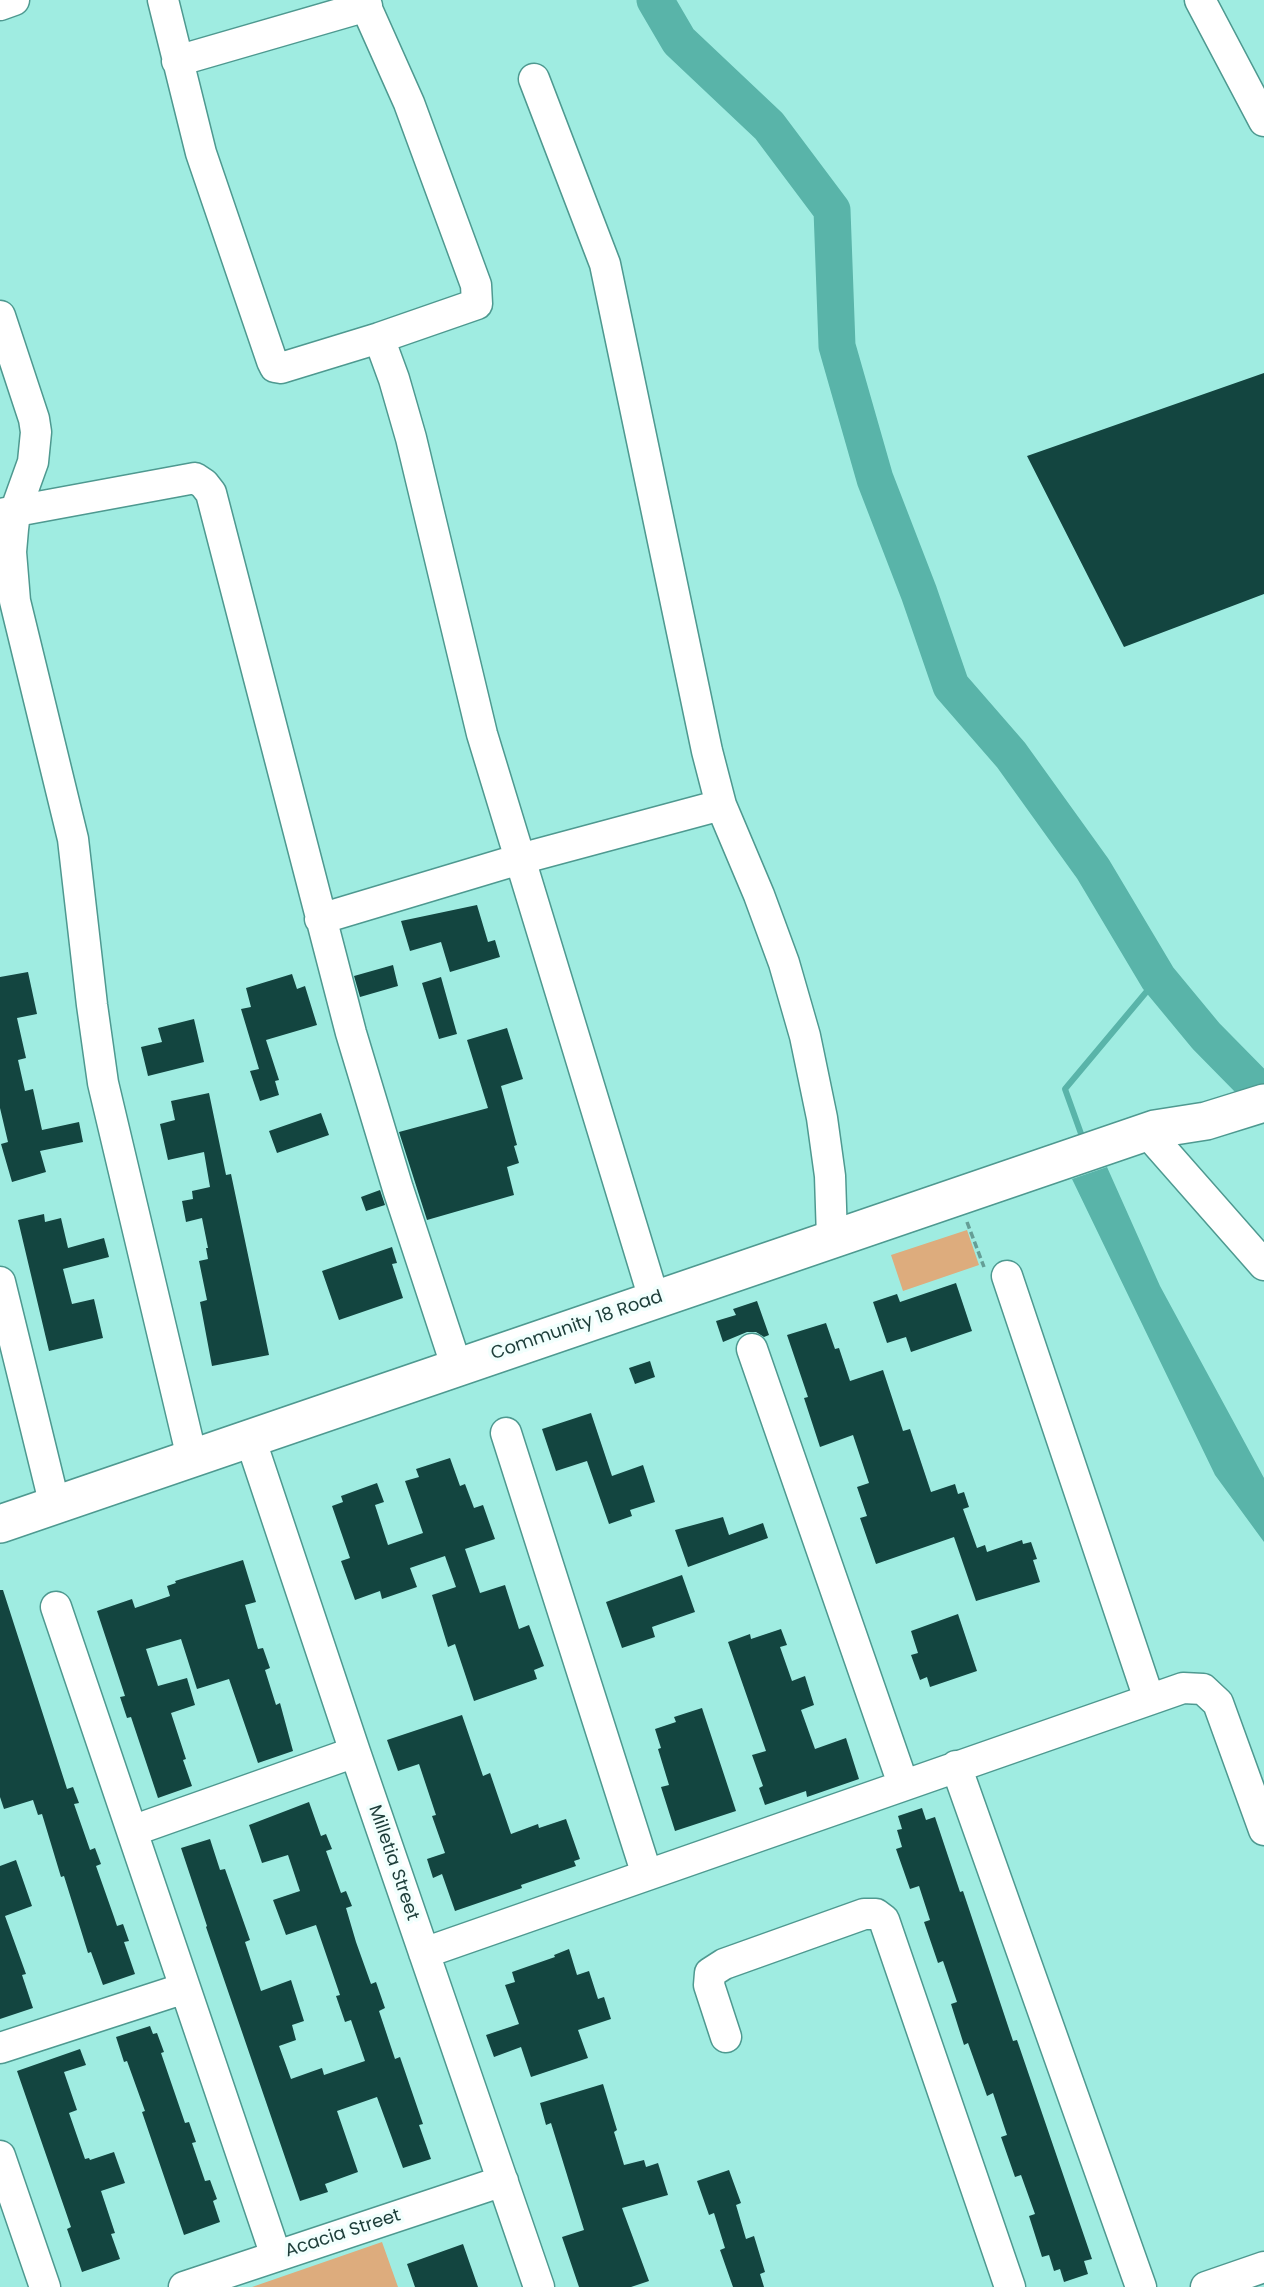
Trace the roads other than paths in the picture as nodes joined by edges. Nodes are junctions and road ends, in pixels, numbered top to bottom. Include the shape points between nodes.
1 (14, 0) edge
2 (163, 0) edge
3 (1200, 0) edge
4 (365, 3) edge
5 (0, 5) edge
6 (177, 61) junction
7 (534, 79) dead end
8 (1264, 121) edge
9 (0, 316) edge
10 (379, 338) junction
11 (7, 513) edge
12 (721, 805) junction
13 (520, 859) junction
14 (320, 919) junction
15 (1264, 1078) edge
16 (1264, 1104) edge
17 (1203, 1111) junction
18 (1151, 1131) junction
19 (832, 1238) junction
20 (1264, 1265) edge
21 (1007, 1276) road end
22 (0, 1282) edge
23 (654, 1299) junction
24 (752, 1349) dead end
25 (457, 1368) junction
26 (506, 1433) dead end
27 (250, 1438) junction
28 (192, 1458) junction
29 (55, 1506) junction
30 (0, 1524) edge
31 (56, 1607) dead end
32 (1149, 1699) junction
33 (355, 1752) junction
34 (956, 1766) junction
35 (903, 1784) junction
36 (1264, 1830) edge
37 (132, 1831) junction
38 (647, 1875) junction
39 (424, 1953) junction
40 (185, 1988) junction
41 (726, 2037) dead end
42 (0, 2049) edge
43 (0, 2156) edge
44 (503, 2181) junction
45 (276, 2256) junction
46 (1264, 2267) edge
47 (45, 2287) edge
48 (184, 2287) edge
49 (539, 2287) edge
50 (1010, 2287) edge
51 (1141, 2287) edge
52 (1206, 2287) edge

1 - 5 street
2 - 6 street
3 - 8 street
4 - 6 street
4 - 10 street via 409,103 478,298 472,307
6 - 10 street via 201,153 275,367
7 - 12 street via 605,264
9 - 11 street via 36,432 33,462
10 - 13 street via 411,438 482,734
11 - 14 street via 195,478 211,493
11 - 28 street via 15,601 73,839 103,1083
12 - 13 street
12 - 19 street via 772,928 805,1036 830,1176
13 - 14 street
13 - 23 street
14 - 25 street via 373,1110
15 - 17 main road, Community 18 Road
16 - 17 main road, Community 18 Road
17 - 18 main road, Community 18 Road
18 - 19 main road, Community 18 Road
18 - 20 street
19 - 23 main road, Community 18 Road
21 - 32 street
22 - 29 street
23 - 25 main road, Community 18 Road
24 - 35 street
25 - 27 main road, Community 18 Road
26 - 38 street
27 - 28 main road, Community 18 Road
27 - 33 street, Milletia Street
28 - 29 main road, Community 18 Road
29 - 30 main road, Community 18 Road
31 - 37 street
32 - 34 street
32 - 36 street via 1193,1687 1212,1695 1224,1715
33 - 37 street
33 - 39 street, Milletia Street
34 - 35 street
34 - 51 street
35 - 38 street
37 - 40 street
38 - 39 street
39 - 44 street, Milletia Street
40 - 42 street
40 - 45 street
41 - 50 street via 709,1985 710,1973 864,1914 884,1920
43 - 47 street
44 - 45 street, Acacia Street
44 - 49 street, Milletia Street
45 - 48 street, Acacia Street
46 - 52 street

